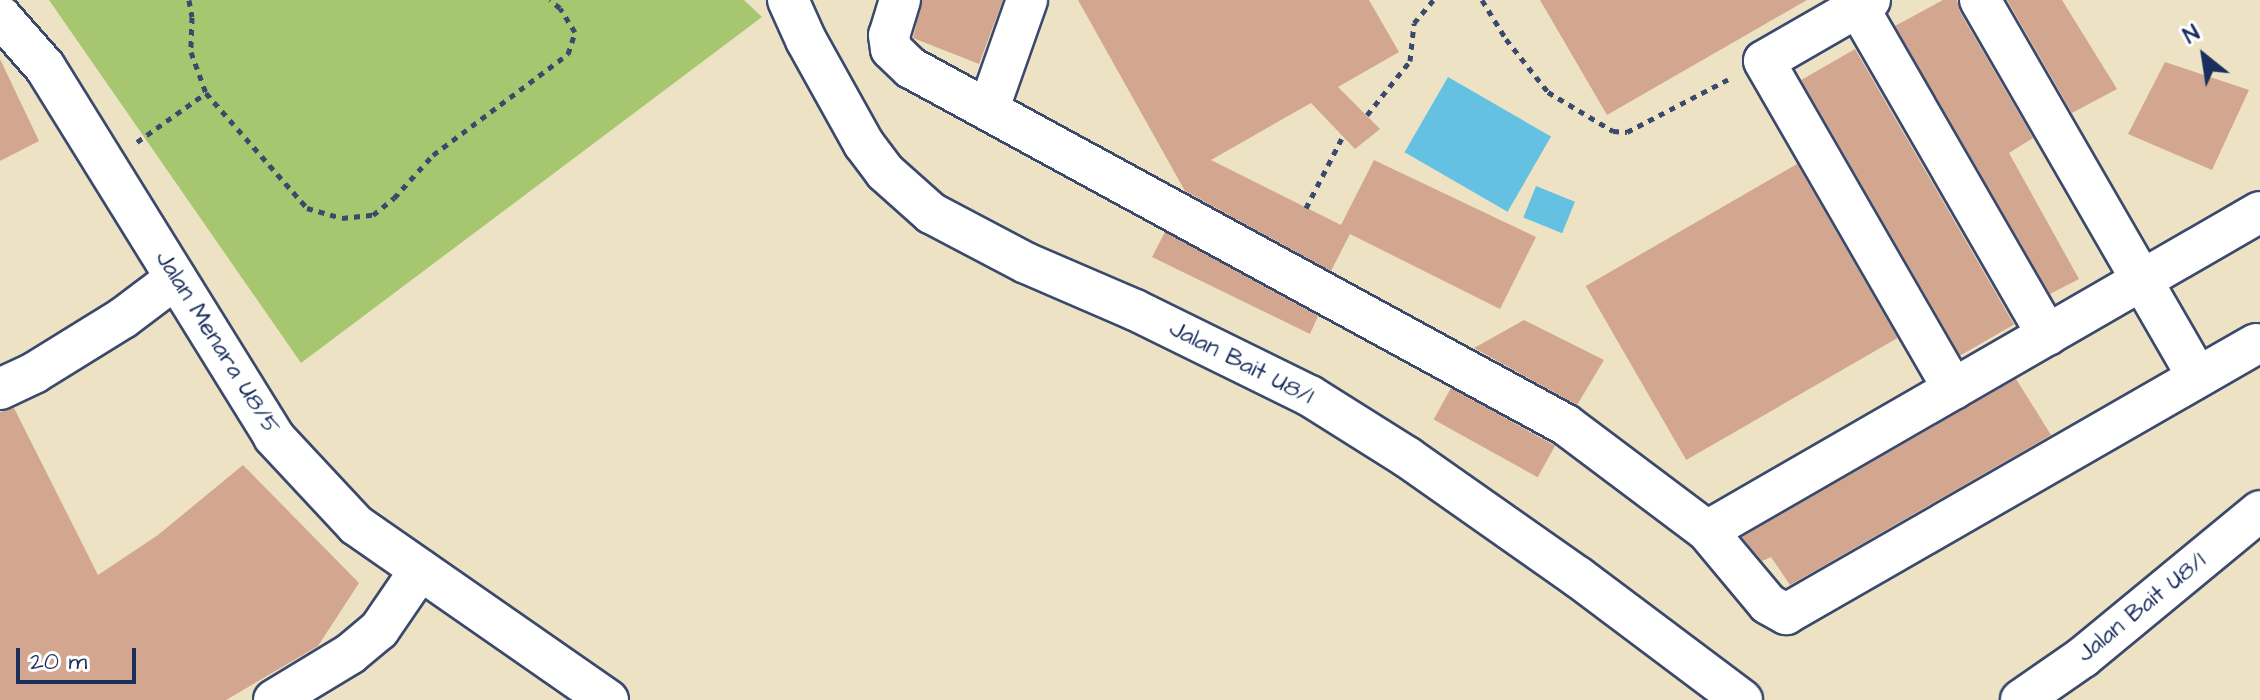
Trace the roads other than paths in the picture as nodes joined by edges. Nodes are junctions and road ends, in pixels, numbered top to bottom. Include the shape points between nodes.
1 (788, 0) edge
2 (900, 0) edge
3 (1027, 0) edge
4 (1980, 0) edge
5 (1864, 3) edge
6 (0, 16) edge
7 (989, 108) junction
8 (2260, 212) edge
9 (176, 278) junction
10 (2142, 280) junction
11 (2047, 335) junction
12 (2256, 344) dead end
13 (2198, 377) junction
14 (0, 389) edge
15 (1953, 389) junction
16 (2260, 511) edge
17 (1707, 531) junction
18 (420, 570) junction
19 (274, 700) edge
20 (608, 700) edge
21 (1742, 700) edge
22 (2021, 700) edge

1 - 21 street, Jalan Bait U8/1 via 864,144 885,172 931,213 1310,396 1578,577
2 - 7 street via 889,35 891,49 911,68
3 - 7 street
4 - 10 street
5 - 11 street
5 - 15 street via 1764,61
6 - 9 street, Jalan Menara U8/5 via 45,67
7 - 17 street via 1566,425
8 - 10 street
9 - 14 street via 123,318
9 - 18 street, Jalan Menara U8/5 via 274,437 356,525
10 - 11 street
10 - 13 street
11 - 15 street
12 - 13 street
13 - 17 street via 1796,611 1786,614 1768,604
15 - 17 street
16 - 22 street, Jalan Bait U8/1 via 2083,657
18 - 19 street via 379,630
18 - 20 street, Jalan Menara U8/5

